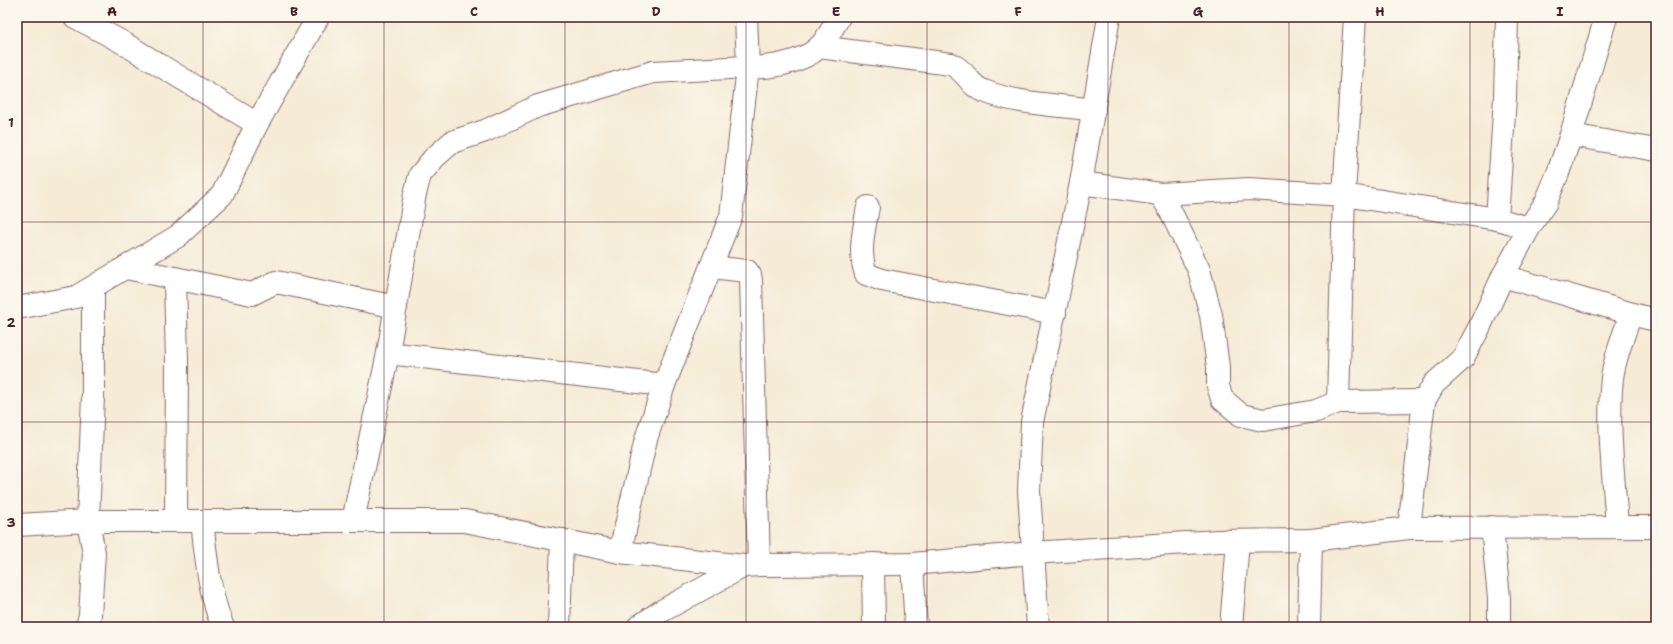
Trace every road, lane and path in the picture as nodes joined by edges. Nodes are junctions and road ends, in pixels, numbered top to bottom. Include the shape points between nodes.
1 (75, 17) edge
2 (318, 17) edge
3 (746, 17) edge
4 (839, 17) edge
5 (1109, 17) edge
6 (1355, 17) edge
7 (1507, 17) edge
8 (1606, 17) edge
9 (819, 48) junction
10 (748, 66) junction
11 (1094, 110) junction
12 (257, 124) junction
13 (1571, 135) junction
14 (1656, 150) edge
15 (1081, 183) junction
16 (1160, 194) junction
17 (1344, 195) junction
18 (868, 207) dead end
19 (1497, 219) junction
20 (1528, 228) junction
21 (711, 267) junction
22 (126, 268) junction
23 (1503, 276) junction
24 (175, 278) junction
25 (93, 287) junction
26 (396, 307) junction
27 (17, 308) edge
28 (1055, 313) junction
29 (1631, 314) junction
30 (1656, 320) edge
31 (388, 353) junction
32 (664, 385) junction
33 (1424, 401) junction
34 (1338, 402) junction
35 (88, 521) junction
36 (176, 521) junction
37 (202, 521) junction
38 (354, 521) junction
39 (17, 525) edge
40 (1617, 526) junction
41 (1492, 527) junction
42 (1656, 527) edge
43 (1409, 528) junction
44 (562, 540) junction
45 (1311, 540) junction
46 (1238, 541) junction
47 (620, 552) junction
48 (1032, 553) junction
49 (873, 564) junction
50 (912, 564) junction
51 (751, 566) junction
52 (87, 627) edge
53 (223, 627) edge
54 (560, 627) edge
55 (638, 627) edge
56 (874, 627) edge
57 (916, 627) edge
58 (1038, 627) edge
59 (1231, 627) edge
60 (1309, 627) edge
61 (1499, 627) edge

1 - 12 street via 120,41
2 - 12 street
3 - 10 street
4 - 9 street
5 - 11 street
6 - 17 street
7 - 19 street via 1505,98
8 - 13 street
9 - 10 street via 807,56 784,63 757,68
9 - 11 street via 951,64 960,68 974,86 984,91 1011,99
10 - 21 street via 731,216
10 - 26 street via 653,72 538,106 485,131 452,142 434,158 420,176
11 - 15 street
12 - 22 street via 222,195 178,236
13 - 14 street
13 - 20 street via 1546,202
15 - 16 street
15 - 28 street
16 - 17 street via 1249,189
16 - 34 street via 1199,270 1211,315 1218,386 1222,399 1241,415 1263,420 1316,411
17 - 19 street
17 - 34 street
18 - 28 street via 861,246 862,264 866,274 882,280
19 - 20 street
20 - 23 street
21 - 32 street
21 - 51 street via 747,271 751,280
22 - 24 street
22 - 25 street
23 - 29 street
23 - 33 street via 1480,328 1463,358 1434,384
24 - 26 street via 252,294 276,282
24 - 36 street
25 - 27 street via 76,297
25 - 35 street via 93,395
26 - 31 street
28 - 48 street via 1032,422 1029,491
29 - 30 street
29 - 40 street via 1612,376 1611,413
31 - 32 street
31 - 38 street
32 - 47 street via 646,438
33 - 34 street
33 - 43 street
35 - 36 street
35 - 39 street
35 - 52 street via 94,553
36 - 37 street
37 - 38 street
37 - 53 street via 209,575
38 - 44 street via 465,521
40 - 41 street
40 - 42 street
41 - 43 street
41 - 61 street via 1499,598
43 - 45 street
44 - 47 street
44 - 54 street
45 - 46 street
45 - 60 street
46 - 48 street
46 - 59 street
47 - 51 street
48 - 50 street
48 - 58 street
49 - 50 street
49 - 51 street
49 - 56 street
50 - 57 street
51 - 55 street via 660,612

